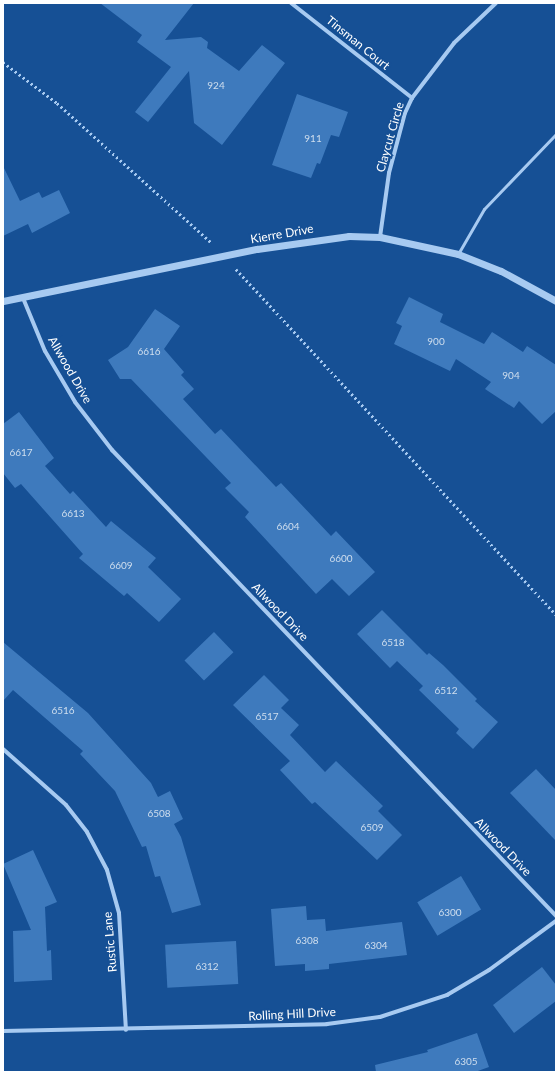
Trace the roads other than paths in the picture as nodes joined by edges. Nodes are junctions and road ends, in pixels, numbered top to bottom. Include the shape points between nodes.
1 (291, 3) edge
2 (496, 3) edge
3 (412, 98) junction
4 (556, 134) edge
5 (380, 237) junction
6 (458, 254) junction
7 (23, 298) junction
8 (3, 301) edge
9 (556, 301) edge
10 (3, 750) edge
11 (556, 916) edge
12 (556, 921) edge
13 (126, 1030) junction
14 (3, 1031) edge

1 - 3 street, Tinsman Court
2 - 3 street, Claycut Circle via 454,43
3 - 5 street, Claycut Circle via 405,113 389,173
4 - 6 lane via 484,209
5 - 6 street, Kierre Drive
5 - 7 street, Kierre Drive via 323,238
6 - 9 street, Kierre Drive via 501,271
7 - 8 street, Kierre Drive
7 - 11 street, Allwood Drive via 45,352 75,402 112,450
10 - 13 street, Rustic Lane via 66,805 87,832 107,870 119,913
12 - 13 street, Rolling Hill Drive via 489,970 448,995 380,1017 327,1024
13 - 14 street, Rolling Hill Drive

